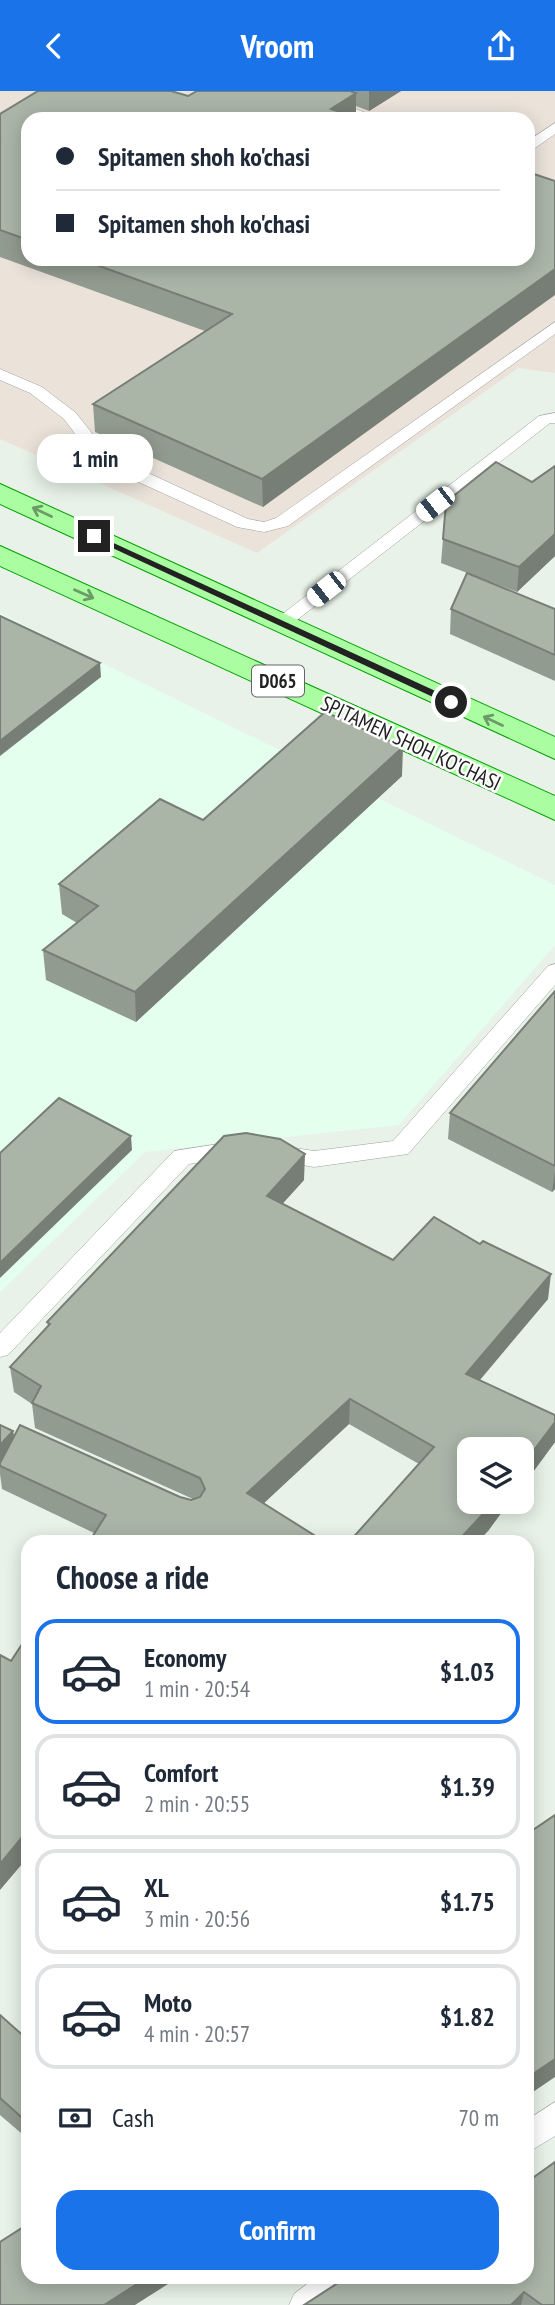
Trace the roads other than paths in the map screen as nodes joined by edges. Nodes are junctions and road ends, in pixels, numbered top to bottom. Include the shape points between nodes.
1 (295, 91) edge
2 (355, 112) edge
3 (555, 127) edge
4 (535, 143) edge
5 (555, 327) edge
6 (0, 374) edge
7 (555, 418) edge
8 (0, 493) edge
9 (0, 555) edge
10 (282, 623) junction
11 (555, 749) edge
12 (555, 809) edge
13 (555, 971) edge
14 (0, 1348) edge
15 (555, 2117) edge
16 (534, 2133) edge
17 (333, 2284) edge
18 (305, 2305) edge

1 - 2 lane
3 - 4 lane
5 - 6 lane via 282,523 264,527 243,523 103,459 70,416 36,390
7 - 10 lane via 545,419
10 -> 8 main road, D065
9 -> 12 main road, SPITAMEN SHOH KO'CHASI / D065
11 -> 10 main road, D065
13 - 14 lane via 400,1148 314,1159 246,1148 182,1157
15 - 16 lane
17 - 18 lane

